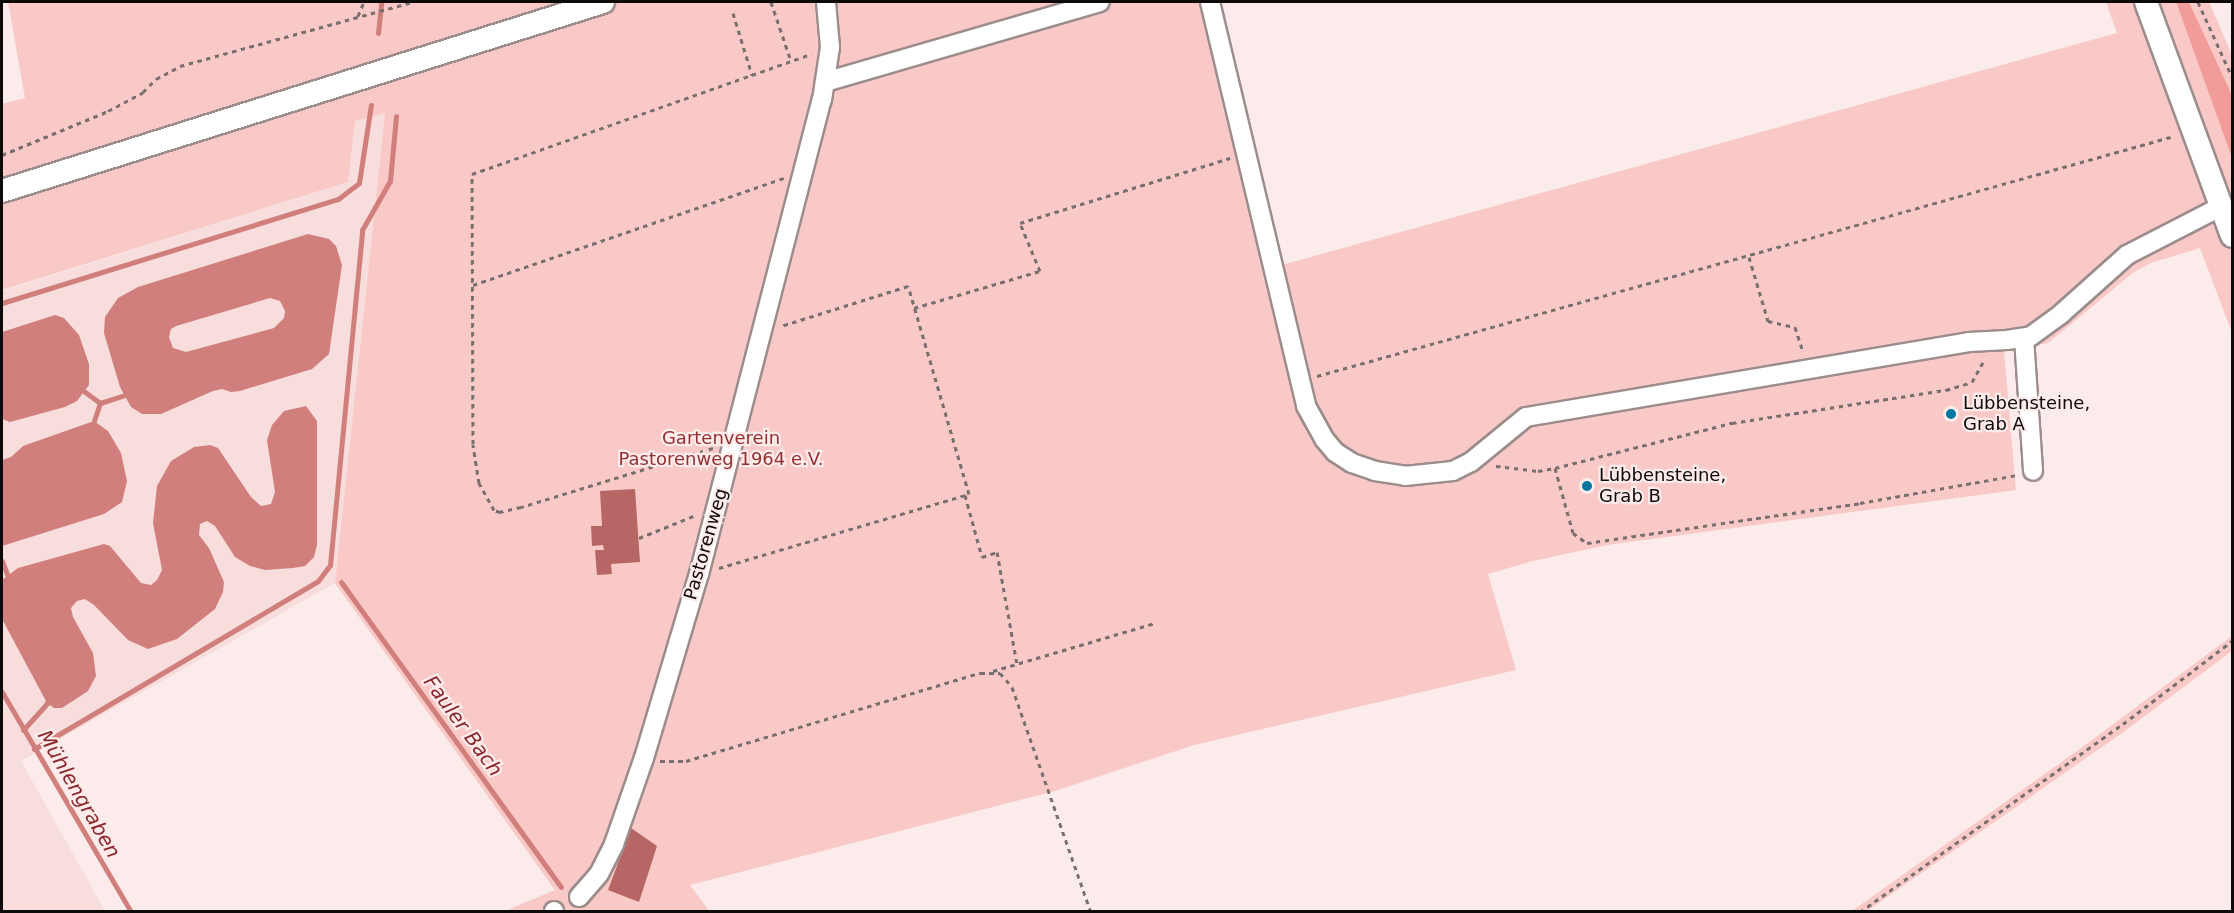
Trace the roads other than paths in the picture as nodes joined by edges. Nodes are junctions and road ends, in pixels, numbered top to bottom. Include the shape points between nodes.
1 (603, 2) edge
2 (826, 2) edge
3 (1100, 2) edge
4 (1210, 2) edge
5 (2146, 2) edge
6 (825, 82) junction
7 (2, 191) edge
8 (2222, 206) junction
9 (2232, 236) edge
10 (2024, 338) junction
11 (2033, 471) road end
12 (579, 897) dead end

1 - 7 main road
2 - 6 street, Pastorenweg via 830,48
3 - 6 street
4 - 10 street via 1306,406 1335,452 1352,464 1406,477 1453,471 1471,462 1526,417 1969,342
5 - 8 main road
6 - 12 street, Pastorenweg via 735,442 644,758 608,861
8 - 9 main road
8 - 10 street via 2127,255 2055,319
10 - 11 street

